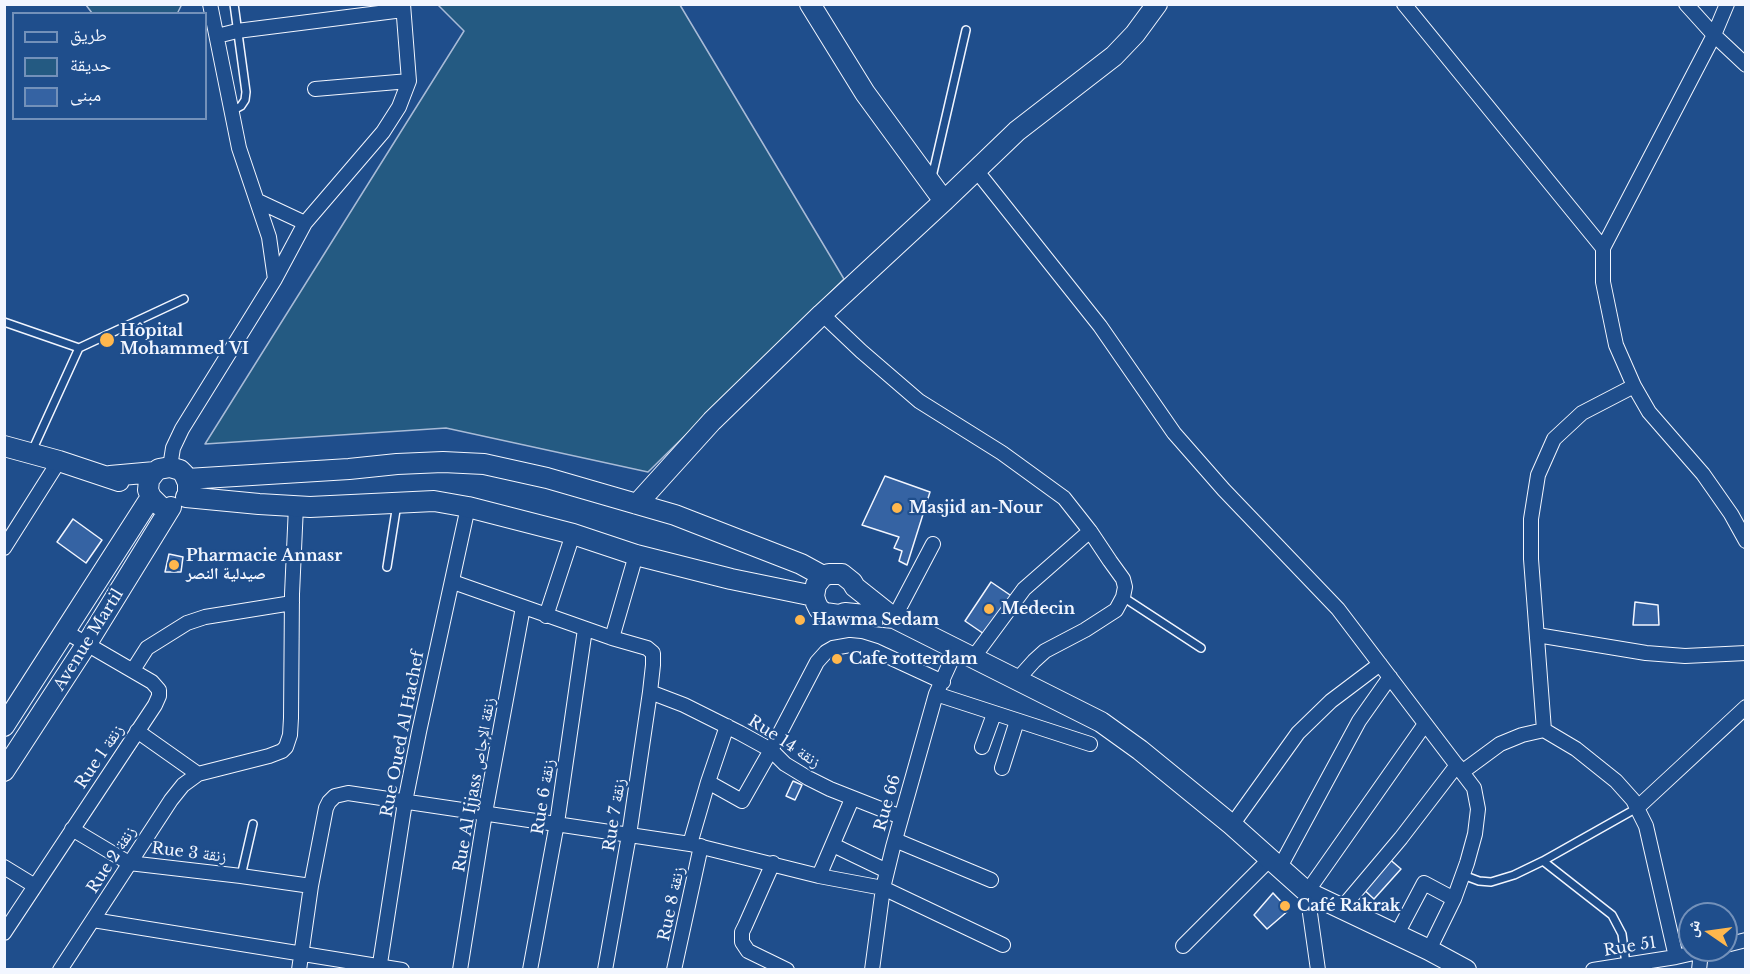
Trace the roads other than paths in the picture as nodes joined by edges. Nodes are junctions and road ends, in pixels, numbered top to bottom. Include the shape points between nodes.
1 (210, 4) edge
2 (234, 4) edge
3 (810, 4) edge
4 (1157, 4) edge
5 (1404, 4) edge
6 (1686, 4) edge
7 (1727, 4) edge
8 (403, 7) edge
9 (966, 30) dead end
10 (237, 32) junction
11 (1714, 35) junction
12 (217, 36) junction
13 (1746, 65) edge
14 (409, 81) junction
15 (315, 89) dead end
16 (232, 111) junction
17 (976, 170) junction
18 (931, 182) junction
19 (258, 201) junction
20 (944, 201) junction
21 (305, 223) junction
22 (1603, 248) junction
23 (275, 279) junction
24 (184, 299) dead end
25 (822, 314) junction
26 (4, 322) edge
27 (79, 348) junction
28 (1634, 386) junction
29 (4, 446) edge
30 (31, 453) junction
31 (59, 461) junction
32 (162, 469) junction
33 (110, 476) junction
34 (181, 494) junction
35 (150, 496) junction
36 (398, 502) junction
37 (637, 504) junction
38 (296, 506) junction
39 (468, 507) junction
40 (1741, 520) edge
41 (1090, 531) junction
42 (573, 534) junction
43 (1746, 541) edge
44 (933, 544) dead end
45 (4, 548) edge
46 (636, 555) junction
47 (387, 567) dead end
48 (823, 576) junction
49 (453, 582) junction
50 (855, 587) junction
51 (814, 596) junction
52 (1123, 597) junction
53 (291, 603) junction
54 (523, 607) junction
55 (845, 613) junction
56 (546, 616) junction
57 (894, 618) junction
58 (585, 629) junction
59 (66, 632) junction
60 (1537, 635) junction
61 (612, 638) junction
62 (86, 645) junction
63 (1201, 648) dead end
64 (1746, 653) edge
65 (964, 654) junction
66 (1380, 664) junction
67 (133, 670) junction
68 (1390, 677) junction
69 (1017, 680) junction
70 (939, 688) junction
71 (650, 692) junction
72 (1746, 707) edge
73 (994, 714) junction
74 (1017, 721) junction
75 (1425, 723) junction
76 (4, 726) edge
77 (727, 726) junction
78 (1544, 730) junction
79 (137, 731) junction
80 (1090, 744) dead end
81 (982, 747) dead end
82 (771, 750) junction
83 (1002, 768) dead end
84 (1459, 769) junction
85 (4, 771) edge
86 (198, 774) junction
87 (708, 782) junction
88 (852, 799) junction
89 (405, 802) junction
90 (1637, 808) junction
91 (486, 813) junction
92 (902, 817) junction
93 (557, 823) junction
94 (253, 824) dead end
95 (1232, 825) junction
96 (72, 829) junction
97 (629, 835) junction
98 (895, 840) junction
99 (833, 844) junction
100 (696, 845) junction
101 (1544, 861) junction
102 (129, 863) junction
103 (772, 863) junction
104 (1275, 863) junction
105 (4, 867) edge
106 (887, 871) junction
107 (1462, 875) junction
108 (241, 876) junction
109 (819, 876) junction
110 (991, 880) dead end
111 (35, 886) junction
112 (311, 886) junction
113 (883, 888) junction
114 (1307, 892) junction
115 (1454, 899) junction
116 (1342, 908) junction
117 (93, 920) junction
118 (4, 933) edge
119 (1397, 934) junction
120 (1003, 945) dead end
121 (1183, 946) dead end
122 (1429, 950) junction
123 (302, 954) junction
124 (1676, 957) joint
125 (1626, 964) junction
126 (379, 968) edge
127 (60, 969) edge
128 (300, 969) edge
129 (402, 969) edge
130 (460, 969) edge
131 (530, 969) edge
132 (605, 969) edge
133 (674, 969) edge
134 (786, 969) edge
135 (872, 969) edge
136 (1318, 969) edge
137 (1466, 969) edge
138 (1593, 969) edge

1 - 12 street
2 - 10 lane
3 - 18 street via 865,93
4 - 17 street via 1114,56 1017,131
5 - 22 street
6 - 11 street
7 - 11 street
8 - 10 street
8 - 14 street
9 - 18 lane
10 - 12 street
10 - 16 lane via 246,92 241,106
11 - 13 street
11 - 22 street
12 - 16 street
14 - 15 street
14 - 21 street via 383,132
16 - 19 street via 239,148
17 - 20 street
17 - 66 street via 1100,326 1180,441 1338,609
18 - 20 street
19 - 21 street
19 - 23 street via 269,237
20 - 25 street
21 - 23 street
22 - 28 street via 1603,282 1616,345
23 - 32 street via 182,429
24 - 27 lane
25 - 37 street via 712,421
25 - 41 street via 919,401 1064,498
26 - 27 lane
27 - 30 lane
28 - 40 street via 1649,412
28 - 60 street via 1582,413 1554,439 1538,475 1532,519
29 - 30 street
30 - 31 street
31 - 33 street
31 - 45 street
32 - 33 street
32 - 34 street via 180,470
32 - 35 street via 151,476
33 - 35 street
34 - 35 street via 159,505
34 - 37 street via 349,469 465,462 547,478
34 - 38 street
34 - 62 street, Avenue Martil
35 - 59 street, Avenue Martil
36 - 38 street
36 - 39 street via 434,501
36 - 47 lane
37 - 48 street via 704,526
38 - 53 street
39 - 42 street
39 - 49 street, Rue Oued Al Hachef
40 - 43 street
41 - 52 street via 1124,579
41 - 65 street, Rue 66 via 1024,589
42 - 46 street
42 - 56 street
44 - 57 street
46 - 51 street
46 - 61 street
48 - 50 street via 842,574
48 - 51 street
49 - 54 street
49 - 89 street, Rue Oued Al Hachef
50 - 55 street via 855,599
50 - 57 street
51 - 55 street via 825,613
52 - 63 lane
52 - 69 street via 1116,610 1045,651
53 - 67 street via 187,623 147,648
53 - 86 street via 291,718 286,747 269,756
54 - 56 street
54 - 91 street, Rue Al Ijjass زنقة الإجاص
55 - 57 street
56 - 58 street
57 - 65 street
58 - 61 street
58 - 93 street, Rue 6 زنقة
59 - 62 street, Rue 1 زنقة
59 - 76 street, Avenue Martil
60 - 64 street via 1646,653
60 - 78 street
61 - 71 street, Rue 7 زنقة via 649,648 653,656
62 - 67 street, Rue 1 زنقة
62 - 85 street, Avenue Martil
65 - 69 street
65 - 70 street, Rue 66
66 - 68 street
66 - 95 street via 1331,701 1298,733
67 - 79 street, Rue 1 زنقة via 152,682 159,694
68 - 75 street
68 - 104 street via 1359,721
69 - 95 street via 1101,722
70 - 73 street
70 - 82 street via 876,651 850,645 832,648 817,662
70 - 92 street, Rue 66
71 - 77 street, Rue 14 زنقة
71 - 97 street, Rue 7 زنقة
72 - 90 street
73 - 74 street
73 - 81 street
74 - 80 street
74 - 83 street
75 - 84 street
75 - 114 street
77 - 82 street, Rue 14 زنقة
77 - 87 street, Rue 8 زنقة
78 - 84 street via 1500,744
78 - 90 street via 1616,781
79 - 86 street
79 - 96 street, Rue 1 زنقة
82 - 87 street via 742,801
82 - 88 street, Rue 14 زنقة via 808,778
84 - 107 street via 1474,788 1478,809
84 - 116 street
86 - 102 street, Rue 2 زنقة via 179,790
87 - 100 street, Rue 8 زنقة via 697,819
88 - 92 street, Rue 14 زنقة
88 - 99 street
89 - 91 street
89 - 112 street via 342,793 331,799
89 - 126 street, Rue Oued Al Hachef
90 - 101 lane
90 - 124 street via 1646,826
91 - 93 street
91 - 130 street, Rue Al Ijjass زنقة الإجاص
92 - 98 street, Rue 66
93 - 97 street
93 - 131 street, Rue 6 زنقة
94 - 108 lane
95 - 104 street
96 - 102 street, Rue 3 زنقة
96 - 111 street, Rue 1 زنقة
97 - 100 street
97 - 132 street, Rue 7 زنقة
98 - 106 street, Rue 66
98 - 110 street
99 - 106 street
99 - 109 street
100 - 103 street
100 - 133 street, Rue 8 زنقة
101 - 107 lane via 1491,882
101 - 125 lane via 1612,915 1622,934
102 - 108 street, Rue 3 زنقة
102 - 117 street, Rue 2 زنقة
103 - 109 street
103 - 134 street via 744,926 742,942 748,951
104 - 114 street
104 - 121 street
105 - 111 street
106 - 113 street, Rue 66
107 - 115 street
108 - 112 street, Rue 3 زنقة
109 - 113 street
111 - 118 street, Rue 1 زنقة
112 - 123 street
113 - 120 street
113 - 135 street, Rue 66
114 - 116 street
114 - 136 street
115 - 119 street via 1424,883
115 - 122 street
116 - 119 street
117 - 123 street
117 - 127 street, Rue 2 زنقة
119 - 122 street
122 - 137 street
123 - 126 street
123 - 128 street
124 - 125 street, Rue 51
125 - 138 street, Rue 51
126 - 129 street

